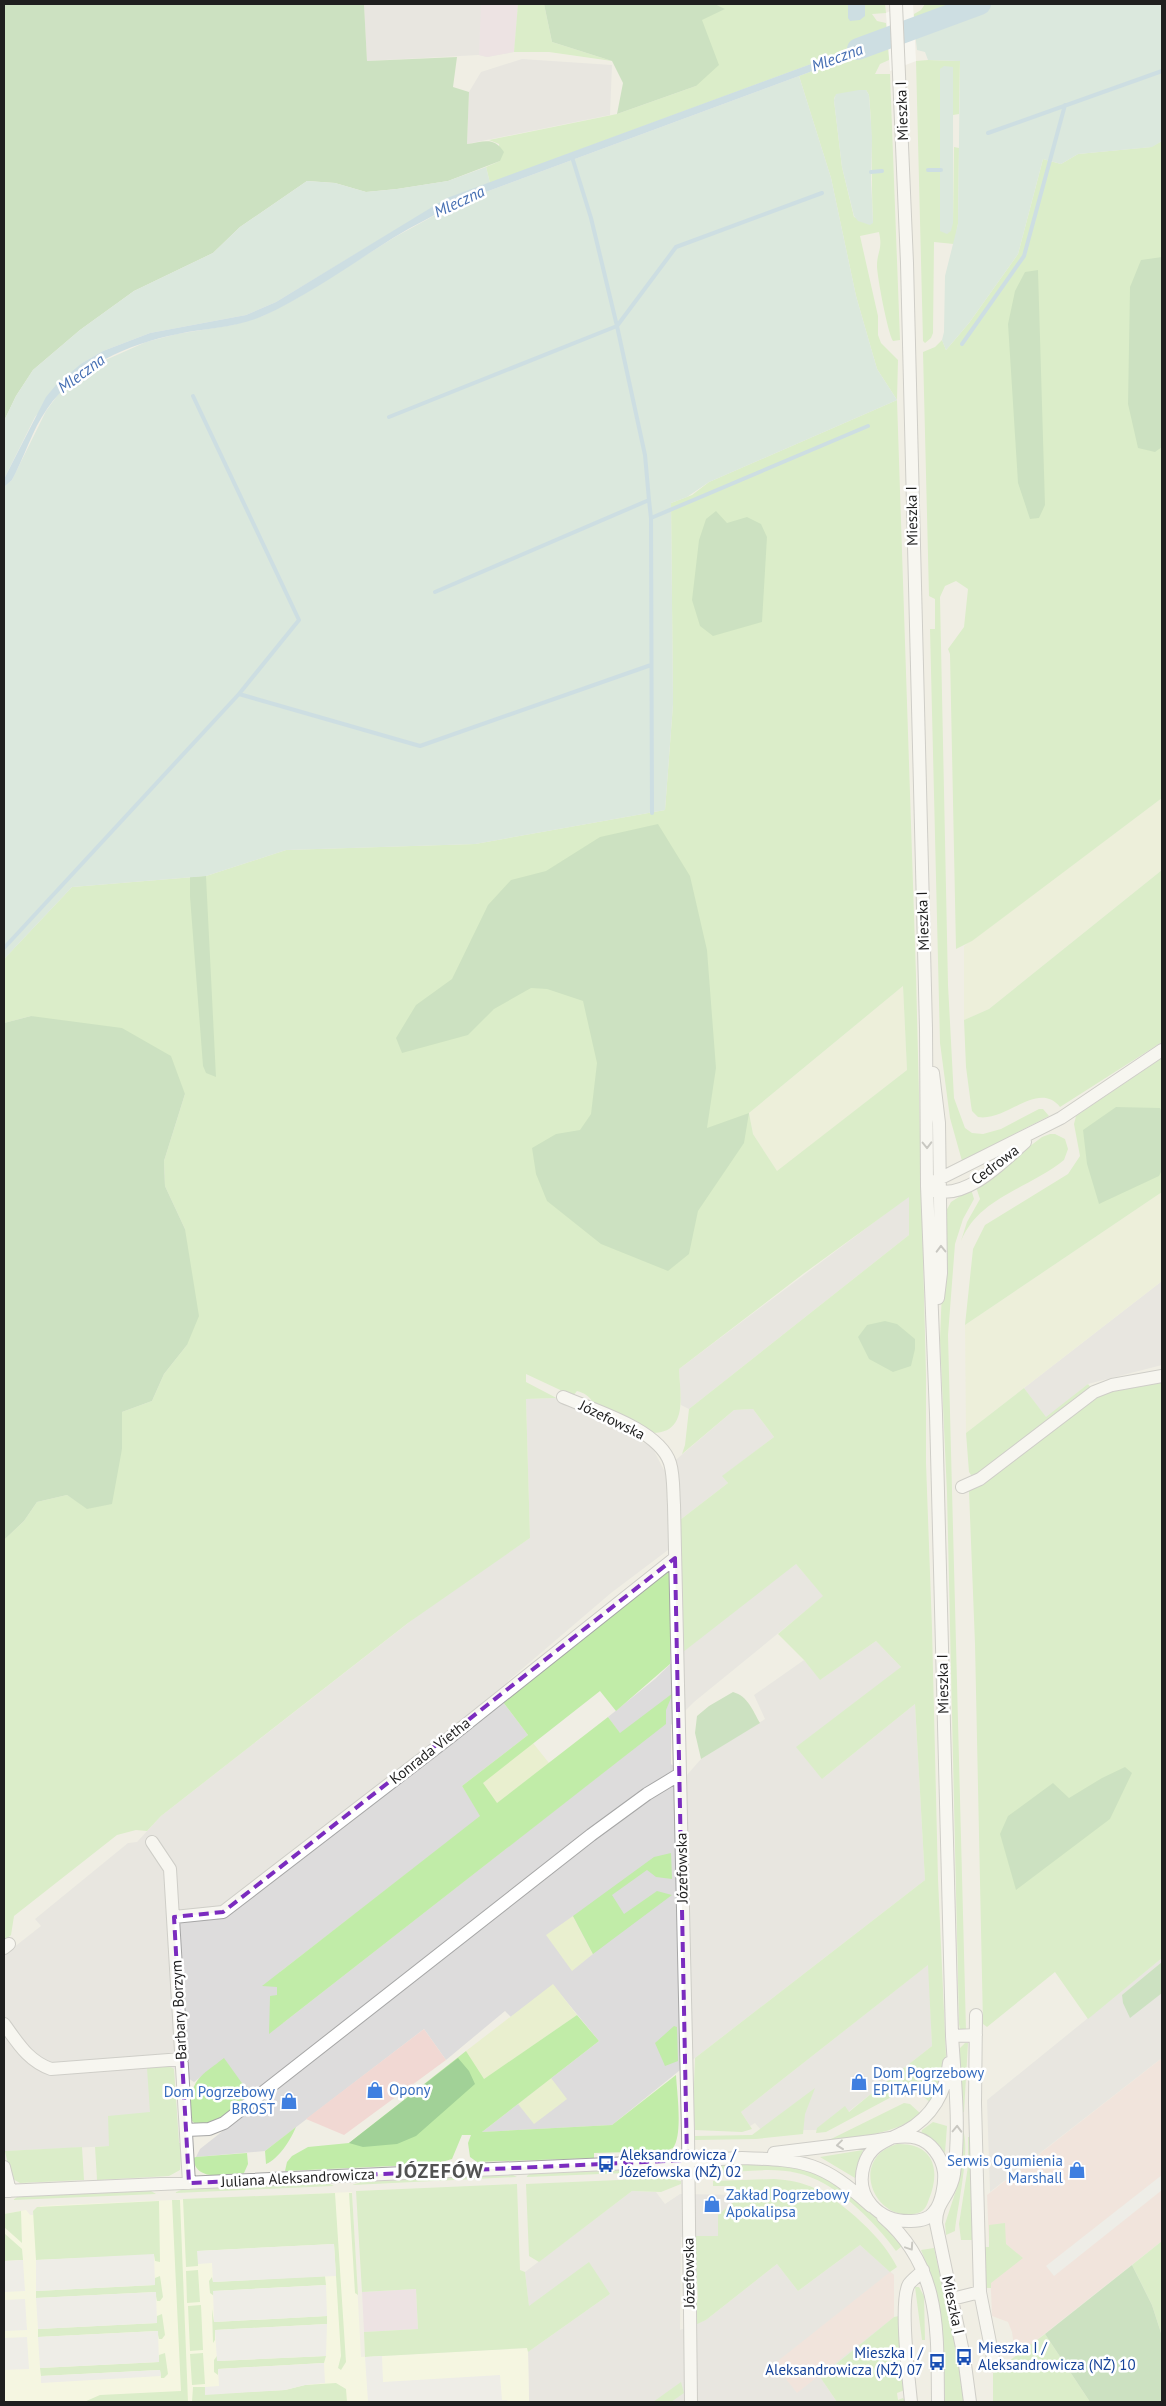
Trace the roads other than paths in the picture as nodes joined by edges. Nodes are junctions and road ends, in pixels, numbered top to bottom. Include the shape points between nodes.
1 (896, 6) edge
2 (926, 1029) junction
3 (1162, 1050) edge
4 (1034, 1133) junction
5 (939, 1156) junction
6 (956, 1169) junction
7 (939, 1178) junction
8 (927, 1186) junction
9 (939, 1192) junction
10 (933, 1332) junction
11 (1162, 1376) edge
12 (563, 1397) dead end
13 (962, 1487) dead end
14 (676, 1558) junction
15 (680, 1774) junction
16 (152, 1842) dead end
17 (174, 1917) junction
18 (976, 2015) dead end
19 (4, 2024) edge
20 (976, 2035) junction
21 (952, 2036) junction
22 (182, 2059) junction
23 (186, 2130) junction
24 (889, 2139) junction
25 (742, 2158) junction
26 (687, 2160) junction
27 (4, 2167) edge
28 (189, 2183) junction
29 (7, 2191) edge
30 (937, 2208) junction
31 (874, 2209) junction
32 (923, 2270) junction
33 (980, 2292) junction
34 (952, 2299) junction
35 (993, 2358) dead end
36 (691, 2402) edge
37 (911, 2402) edge
38 (938, 2402) edge
39 (970, 2402) edge

1 - 2 street, Mieszka I
2 - 5 street, Mieszka I via 939,1123
2 -> 8 street, Mieszka I
3 - 4 street, Cedrowa
4 - 6 street, Cedrowa
4 - 9 street, Cedrowa via 971,1185
5 - 6 street, Cedrowa
5 - 7 street, Mieszka I
6 - 7 street, Cedrowa
7 - 8 street, Cedrowa
7 - 9 street, Mieszka I
8 - 9 street
8 - 10 street, Mieszka I
10 -> 9 street, Mieszka I via 941,1273
10 - 21 street, Mieszka I
11 - 13 street via 1112,1385 1094,1392 980,1479
12 - 14 street, Józefowska via 649,1437 664,1452 671,1470
14 - 15 street, Józefowska
14 - 17 street, Konrada Vietha via 223,1912
15 - 23 street via 591,1835 224,2123
15 - 26 street, Józefowska
16 - 17 street, Barbary Borzym via 170,1869
17 - 22 street, Barbary Borzym
18 - 20 street
19 - 22 street via 26,2055 52,2069
20 - 21 street
20 - 33 street
21 - 24 street via 946,2076 930,2113
30 -> 21 street via 949,2190 955,2167 957,2116
22 - 23 street, Barbary Borzym
23 - 28 street, Barbary Borzym
24 -> 25 street, Juliana Aleksandrowicza
24 - 30 street via 918,2139 936,2152 943,2166 944,2179
24 - 31 street via 873,2149 862,2172 864,2193
25 - 26 street, Juliana Aleksandrowicza
25 - 31 street, Juliana Aleksandrowicza via 788,2160 812,2165 833,2175
26 - 28 street, Juliana Aleksandrowicza
26 - 36 street, Józefowska
27 - 29 street
28 - 29 street, Juliana Aleksandrowicza
30 - 31 street via 926,2218 913,2221 887,2218
30 - 34 street, Mieszka I via 938,2236
31 -> 32 street, Mieszka I via 909,2244
32 - 37 street via 909,2285 905,2297
32 - 38 street, Mieszka I via 934,2302
33 - 34 street
33 - 35 street
34 - 39 street, Mieszka I

